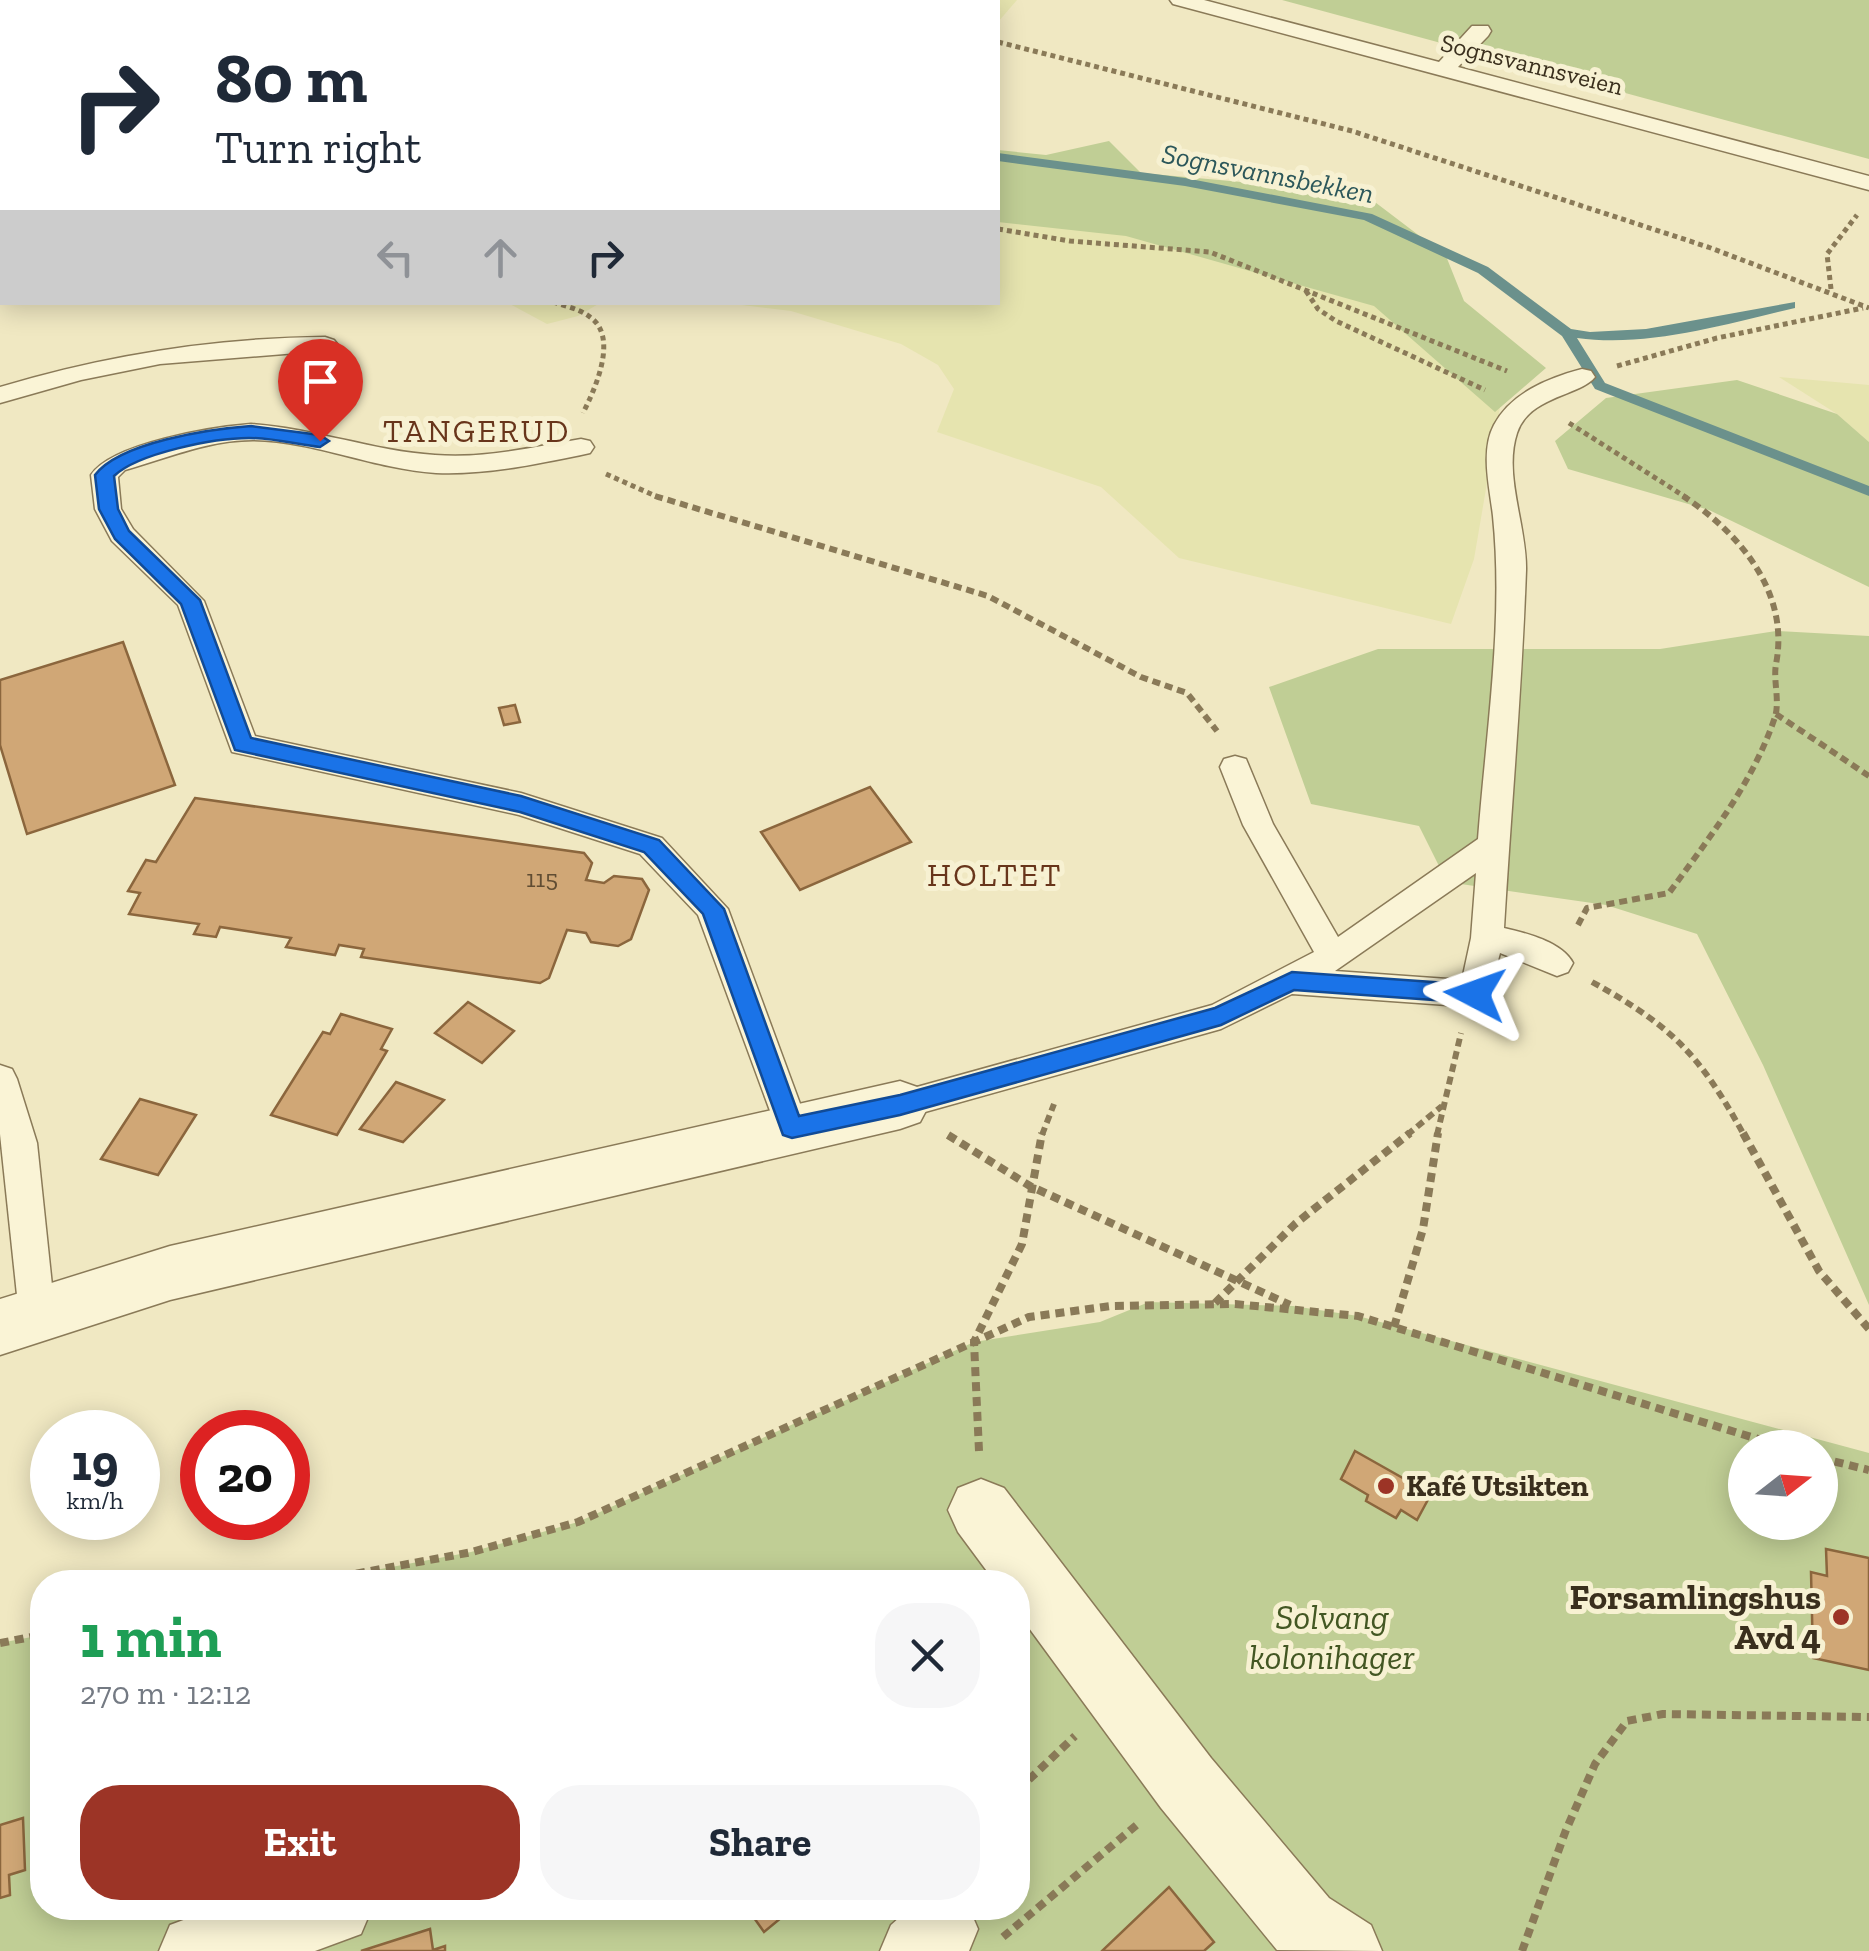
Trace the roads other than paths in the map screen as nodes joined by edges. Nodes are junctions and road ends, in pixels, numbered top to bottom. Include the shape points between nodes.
1 (1180, 0) edge
2 (1480, 31) dead end
3 (1444, 70) junction
4 (1869, 183) edge
5 (324, 345) dead end
6 (1582, 376) dead end
7 (0, 396) edge
8 (581, 447) road end
9 (1235, 767) road end
10 (1491, 846) junction
11 (1487, 938) junction
12 (1333, 957) junction
13 (1557, 963) road end
14 (1292, 981) junction
15 (0, 1080) edge
16 (900, 1105) joint
17 (792, 1128) junction
18 (18, 1321) edge
19 (981, 1510) road end
20 (1026, 1570) edge
21 (1030, 1575) edge
22 (296, 1920) edge
23 (196, 1951) edge
24 (1345, 1951) edge

1 - 3 lane, Sognsvannsveien
2 - 3 lane
3 - 4 lane, Sognsvannsveien
5 - 7 lane via 148,356
6 - 10 lane via 1528,402 1506,428 1500,453 1512,565
8 - 17 lane via 488,464 432,464 291,435 215,435 116,464 104,475 103,488 122,535 190,600 243,744 521,804 652,846 712,909
9 - 12 lane via 1258,824
10 - 11 lane
10 - 12 lane
11 - 13 lane
11 - 14 lane via 1475,994
12 - 14 lane
14 - 16 lane via 1221,1016
15 - 18 lane via 20,1143
16 - 17 street
17 - 18 street via 170,1273
19 - 20 street
21 - 24 street via 1186,1782 1304,1924
22 - 23 street

